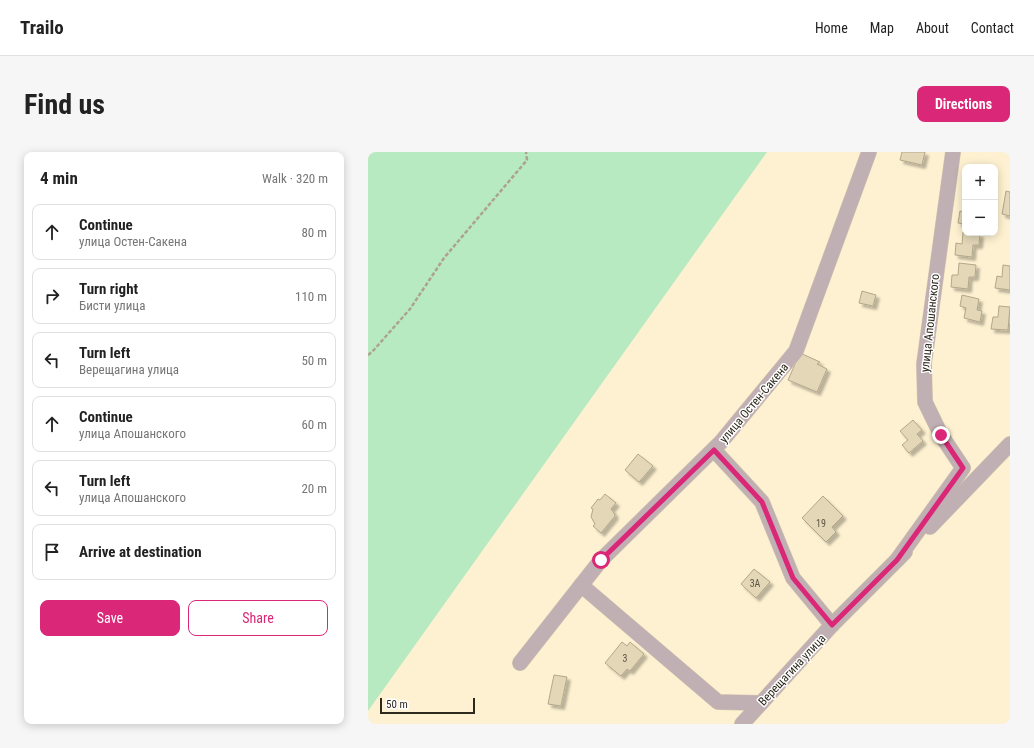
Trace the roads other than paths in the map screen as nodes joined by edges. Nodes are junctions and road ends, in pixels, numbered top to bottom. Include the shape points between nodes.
1 (869, 152) edge
2 (953, 152) edge
3 (1010, 444) edge
4 (714, 450) junction
5 (897, 560) junction
6 (581, 586) junction
7 (832, 625) junction
8 (520, 663) dead end
9 (761, 703) junction
10 (742, 724) edge

1 - 4 street, улица Остен-Сакена via 796,351
2 - 5 street, улица Апошанского via 924,364 925,402 941,435 963,468
3 - 5 street, Верещагина улица
4 - 6 street, улица Остен-Сакена via 601,560
4 - 7 street via 762,502 793,578
5 - 7 street, Верещагина улица
6 - 8 street, улица Остен-Сакена
6 - 9 street via 718,702
7 - 9 street, Верещагина улица
9 - 10 street, Верещагина улица

